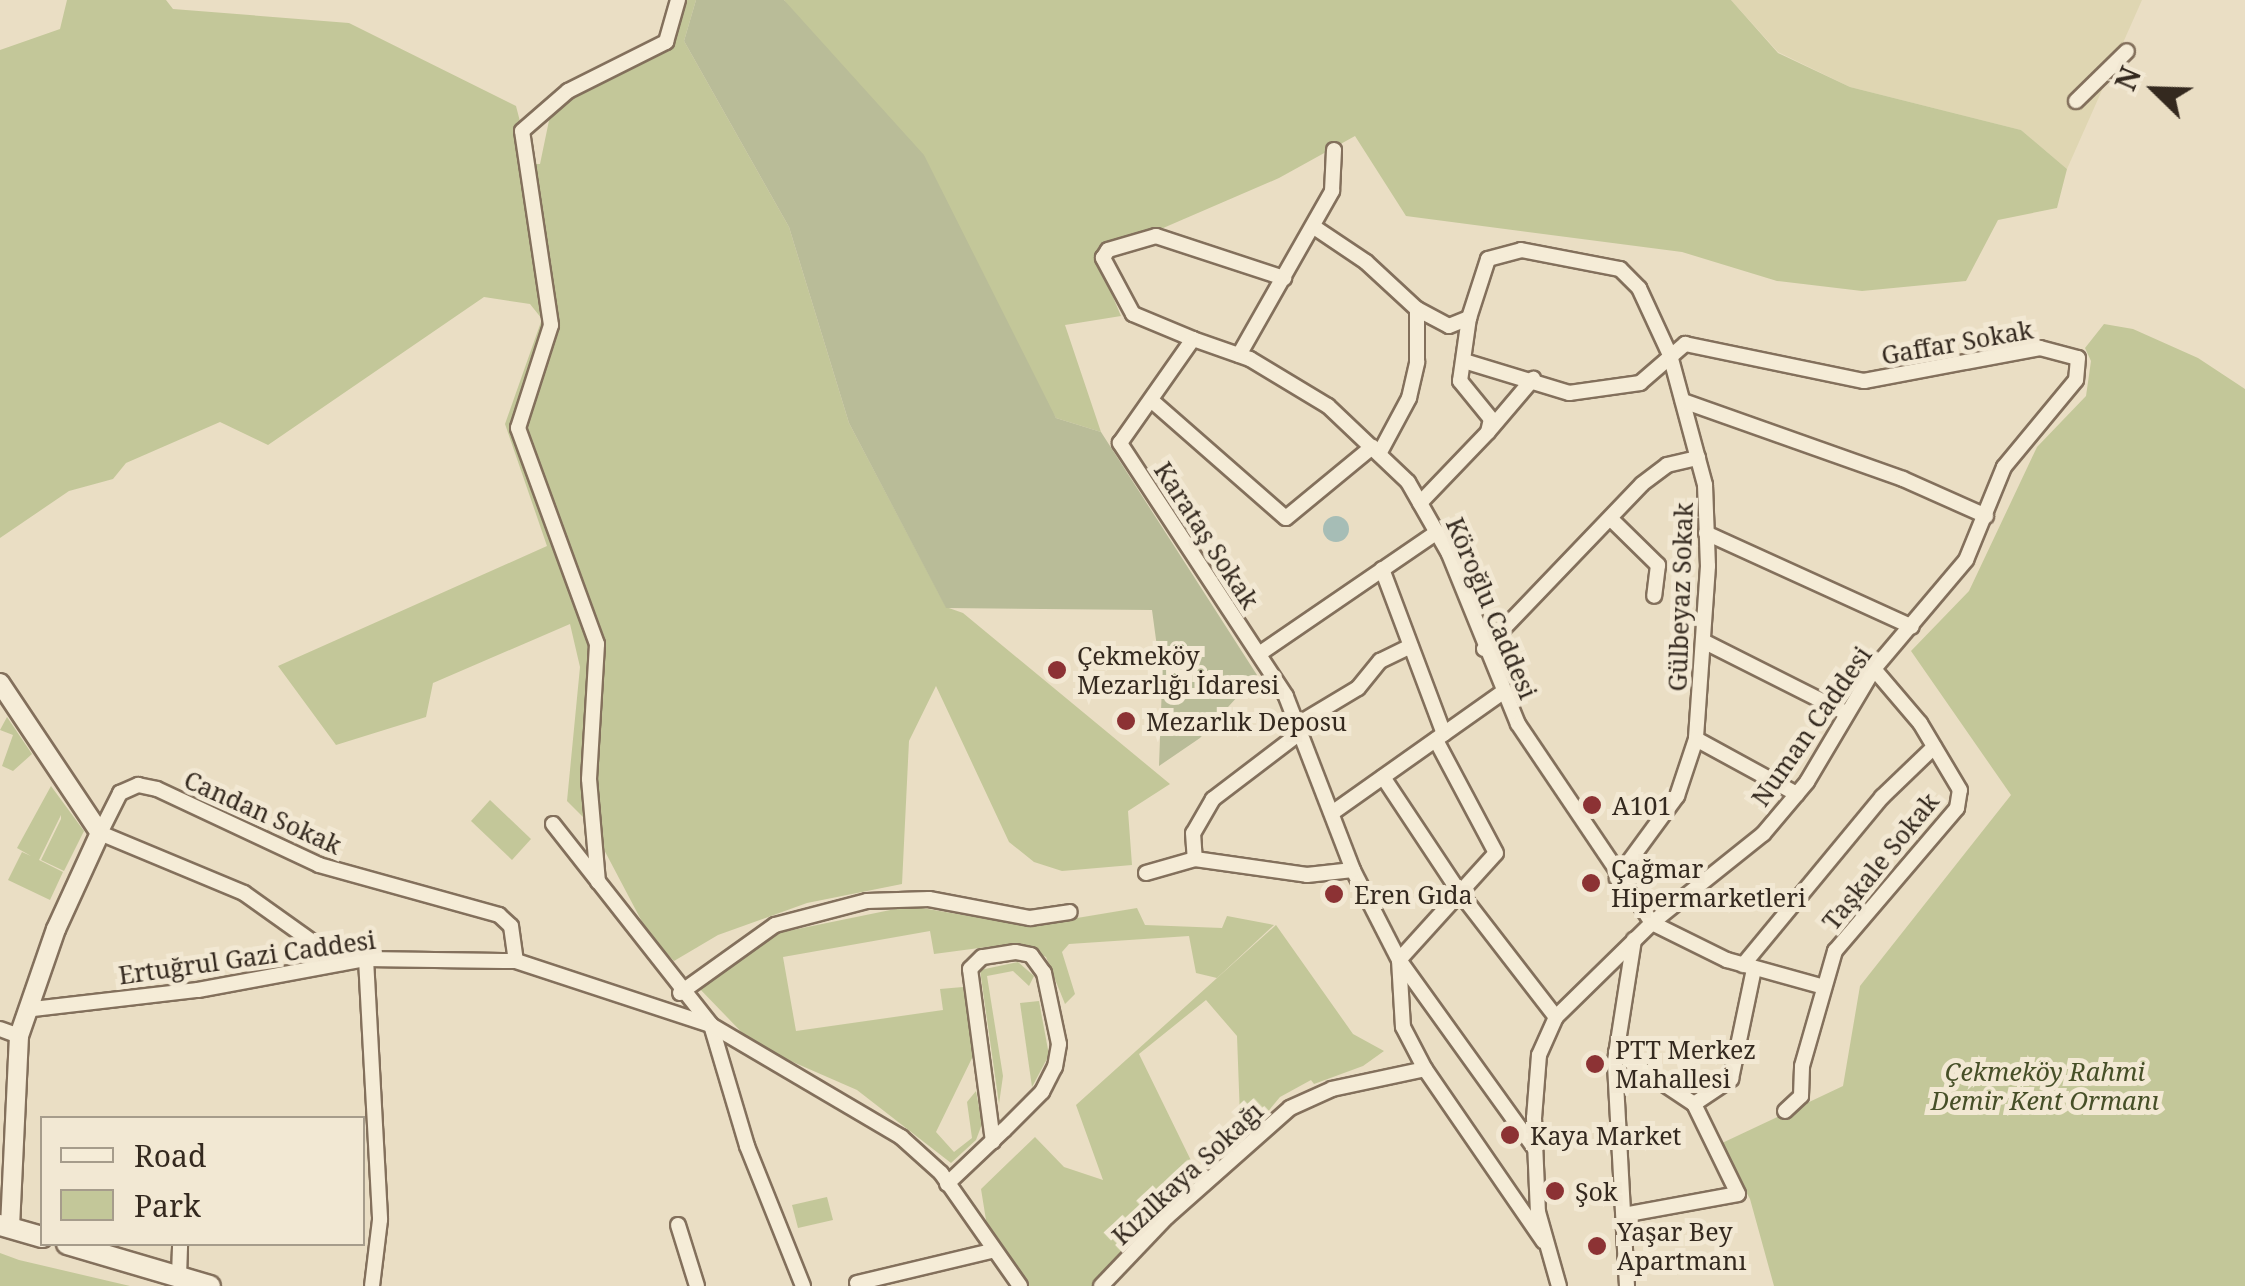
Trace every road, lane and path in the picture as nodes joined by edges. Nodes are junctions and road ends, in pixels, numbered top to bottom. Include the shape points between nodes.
1 (678, 0) edge
2 (2127, 52) dead end
3 (2076, 101) dead end
4 (1334, 150) dead end
5 (1314, 228) junction
6 (1284, 278) junction
7 (1417, 309) junction
8 (1469, 318) junction
9 (1193, 338) junction
10 (1670, 355) junction
11 (1238, 356) junction
12 (2078, 358) joint
13 (1464, 361) junction
14 (1533, 379) junction
15 (1151, 400) junction
16 (1682, 401) junction
17 (1488, 432) junction
18 (1376, 450) junction
19 (1698, 458) junction
20 (1420, 503) junction
21 (1986, 516) junction
22 (1611, 519) junction
23 (1437, 532) junction
24 (1706, 533) junction
25 (1382, 569) junction
26 (1654, 596) dead end
27 (1912, 627) junction
28 (1703, 641) junction
29 (1411, 646) junction
30 (1484, 649) junction
31 (1259, 654) junction
32 (1874, 669) junction
33 (0, 683) edge
34 (1503, 692) junction
35 (1846, 713) junction
36 (1299, 728) junction
37 (1440, 737) junction
38 (1696, 740) junction
39 (1934, 747) junction
40 (1383, 777) junction
41 (1797, 794) junction
42 (1332, 813) junction
43 (553, 824) dead end
44 (100, 833) junction
45 (1196, 859) junction
46 (1354, 870) junction
47 (1146, 873) dead end
48 (1617, 878) junction
49 (598, 882) junction
50 (1460, 893) junction
51 (1070, 912) dead end
52 (1652, 923) junction
53 (1634, 939) junction
54 (366, 959) junction
55 (1399, 960) junction
56 (516, 961) junction
57 (342, 963) junction
58 (1748, 967) junction
59 (1821, 986) junction
60 (680, 993) junction
61 (33, 1009) junction
62 (1556, 1017) junction
63 (711, 1025) junction
64 (0, 1028) edge
65 (19, 1036) junction
66 (1616, 1052) junction
67 (1425, 1069) junction
68 (1694, 1104) junction
69 (1785, 1111) dead end
70 (993, 1141) junction
71 (1535, 1148) junction
72 (947, 1184) junction
73 (1624, 1215) junction
74 (678, 1225) dead end
75 (5, 1226) edge
76 (40, 1236) edge
77 (74, 1246) edge
78 (180, 1246) edge
79 (991, 1251) junction
80 (1552, 1254) junction
81 (180, 1276) junction
82 (857, 1283) dead end
83 (210, 1286) edge
84 (372, 1286) edge
85 (697, 1286) edge
86 (803, 1286) edge
87 (1020, 1286) edge
88 (1100, 1286) edge
89 (1559, 1286) edge
90 (1626, 1286) edge

1 - 49 street via 666,42 568,91 522,132 551,325 518,428 598,644 590,779
2 - 3 street
4 - 5 street via 1332,191
5 - 6 street
5 - 7 street via 1366,262
6 - 9 street, Köroğlu Caddesi via 1156,236 1133,238 1103,258 1134,314
6 - 11 street
7 - 8 street via 1450,326
7 - 18 street via 1417,362 1408,398
8 - 10 street, Gülbeyaz Sokak via 1488,259 1521,250 1620,268 1638,288
8 - 13 street
9 - 11 street, Köroğlu Caddesi
9 - 15 street
10 - 12 street, Gaffar Sokak via 1685,344 1864,381 2040,348
10 - 14 street via 1660,372 1640,383 1595,393 1569,393
10 - 16 street, Gülbeyaz Sokak
11 - 18 street, Köroğlu Caddesi via 1328,406
12 - 21 street, Numan Caddesi via 2076,380 2014,452
13 - 14 street
13 - 17 street via 1460,381 1491,419
14 - 17 street
15 - 18 street via 1286,518
15 - 31 street, Karataş Sokak via 1120,444
16 - 19 street, Gülbeyaz Sokak
16 - 21 street via 1904,479
17 - 20 street
18 - 20 street, Köroğlu Caddesi
19 - 22 street via 1667,465
19 - 24 street, Gülbeyaz Sokak
20 - 23 street, Köroğlu Caddesi
21 - 27 street, Numan Caddesi via 1966,560
22 - 26 street via 1658,565
22 - 30 street
23 - 25 street
23 - 30 street, Köroğlu Caddesi
24 - 27 street
24 - 28 street, Gülbeyaz Sokak
25 - 29 street
25 - 31 street
27 - 32 street, Numan Caddesi
28 - 35 street
28 - 38 street, Gülbeyaz Sokak
29 - 36 street via 1380,661 1358,688
29 - 37 street
30 - 34 street, Köroğlu Caddesi
31 - 36 street, Karataş Sokak
32 - 35 street, Numan Caddesi
32 - 39 street, Taşkale Sokak
33 - 44 street
34 - 37 street
34 - 48 street, Köroğlu Caddesi
35 - 41 street, Numan Caddesi
36 - 42 street, Karataş Sokak
36 - 45 street via 1213,800 1193,833
37 - 40 street
37 - 50 street via 1496,853
38 - 41 street
38 - 48 street, Gülbeyaz Sokak via 1677,796
39 - 58 street via 1882,797
39 - 59 street, Taşkale Sokak via 1960,790 1957,808 1862,915 1835,951
40 - 42 street
40 - 50 street
41 - 52 street, Numan Caddesi via 1763,834
42 - 46 street, Karataş Sokak
43 - 49 street
44 - 56 street, Candan Sokak via 120,792 147,786 318,865 499,915 515,936
44 - 57 street via 244,893
44 - 61 street via 56,929
45 - 46 street via 1308,874
45 - 47 street
46 - 55 street
48 - 52 street, Köroğlu Caddesi
49 - 60 street
50 - 55 street
50 - 62 street
51 - 60 street via 1030,918 929,899 868,901 775,925
52 - 53 street, Numan Caddesi
52 - 58 street, Köroğlu Caddesi
53 - 62 street
53 - 66 street
54 - 56 street, Ertuğrul Gazi Caddesi
54 - 57 street, Ertuğrul Gazi Caddesi
54 - 84 street via 380,1220
55 - 67 street via 1403,1027
55 - 71 street
56 - 63 street, Ertuğrul Gazi Caddesi
57 - 61 street, Ertuğrul Gazi Caddesi via 198,990
58 - 59 street, Köroğlu Caddesi
58 - 68 street via 1731,1079
59 - 69 street, Taşkale Sokak via 1801,1096
60 - 63 street
61 - 65 street
62 - 71 street via 1540,1056
63 - 72 street, Ertuğrul Gazi Caddesi via 901,1138
63 - 86 street via 748,1146
64 - 65 street
65 - 75 street
66 - 68 street
66 - 73 street
67 - 80 street
67 - 88 street, Kızılkaya Sokağı via 1332,1089 1290,1108 1167,1216
68 - 73 street via 1738,1194
70 - 70 street via 1042,1092 1057,1059 1044,973 1031,955 1015,952 982,956 970,969
70 - 72 street
71 - 80 street via 1538,1212
72 - 79 street, Ertuğrul Gazi Caddesi
73 - 90 street
74 - 85 street
75 - 76 main road
77 - 81 main road
78 - 81 street
79 - 82 street
79 - 87 street, Ertuğrul Gazi Caddesi
80 - 89 street
81 - 83 main road

